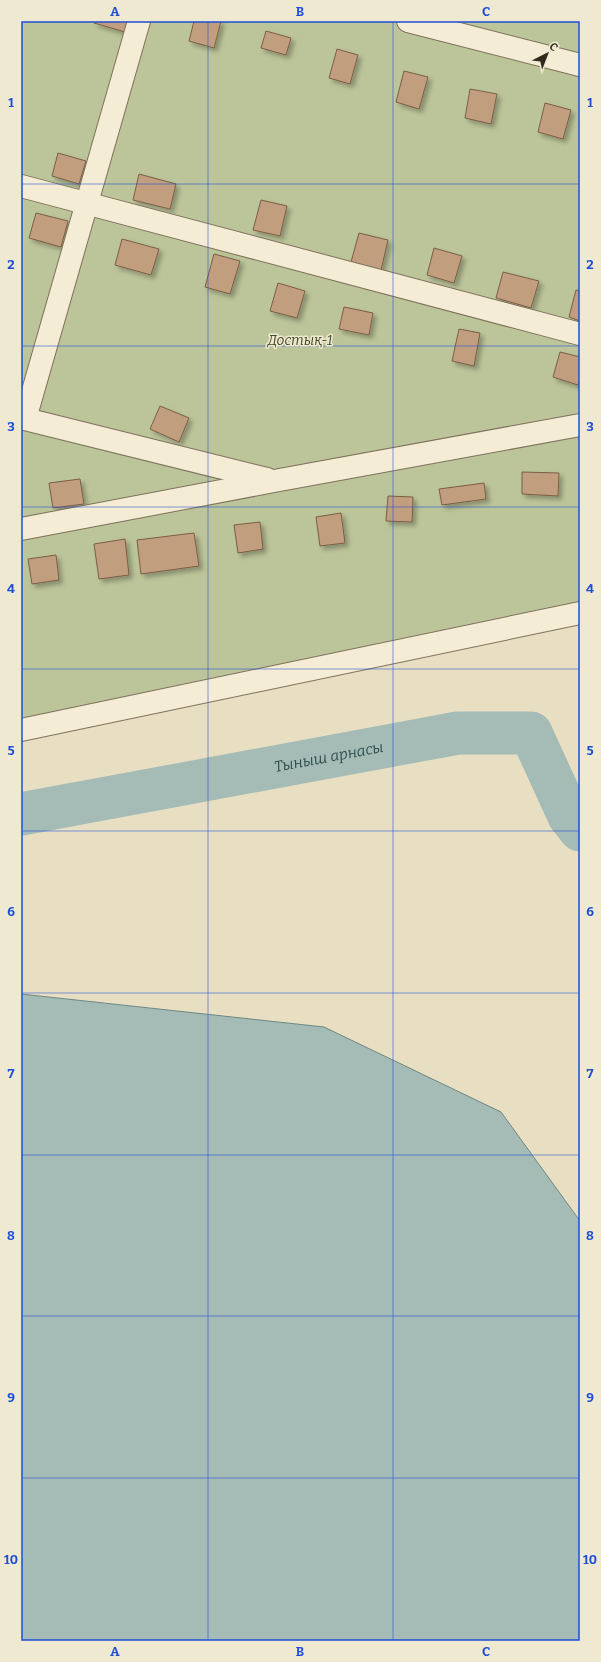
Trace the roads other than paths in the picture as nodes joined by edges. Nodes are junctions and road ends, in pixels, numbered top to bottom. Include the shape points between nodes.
1 (139, 21) edge
2 (408, 21) edge
3 (482, 30) edge
4 (580, 65) edge
5 (21, 186) edge
6 (86, 203) junction
7 (580, 334) edge
8 (23, 419) edge
9 (580, 425) edge
10 (274, 481) junction
11 (21, 529) edge
12 (580, 613) edge
13 (21, 730) edge

1 - 6 street
2 - 3 street
3 - 4 street
5 - 6 street
6 - 7 street
6 - 8 street
8 - 10 street
9 - 10 street
10 - 11 street
12 - 13 street

